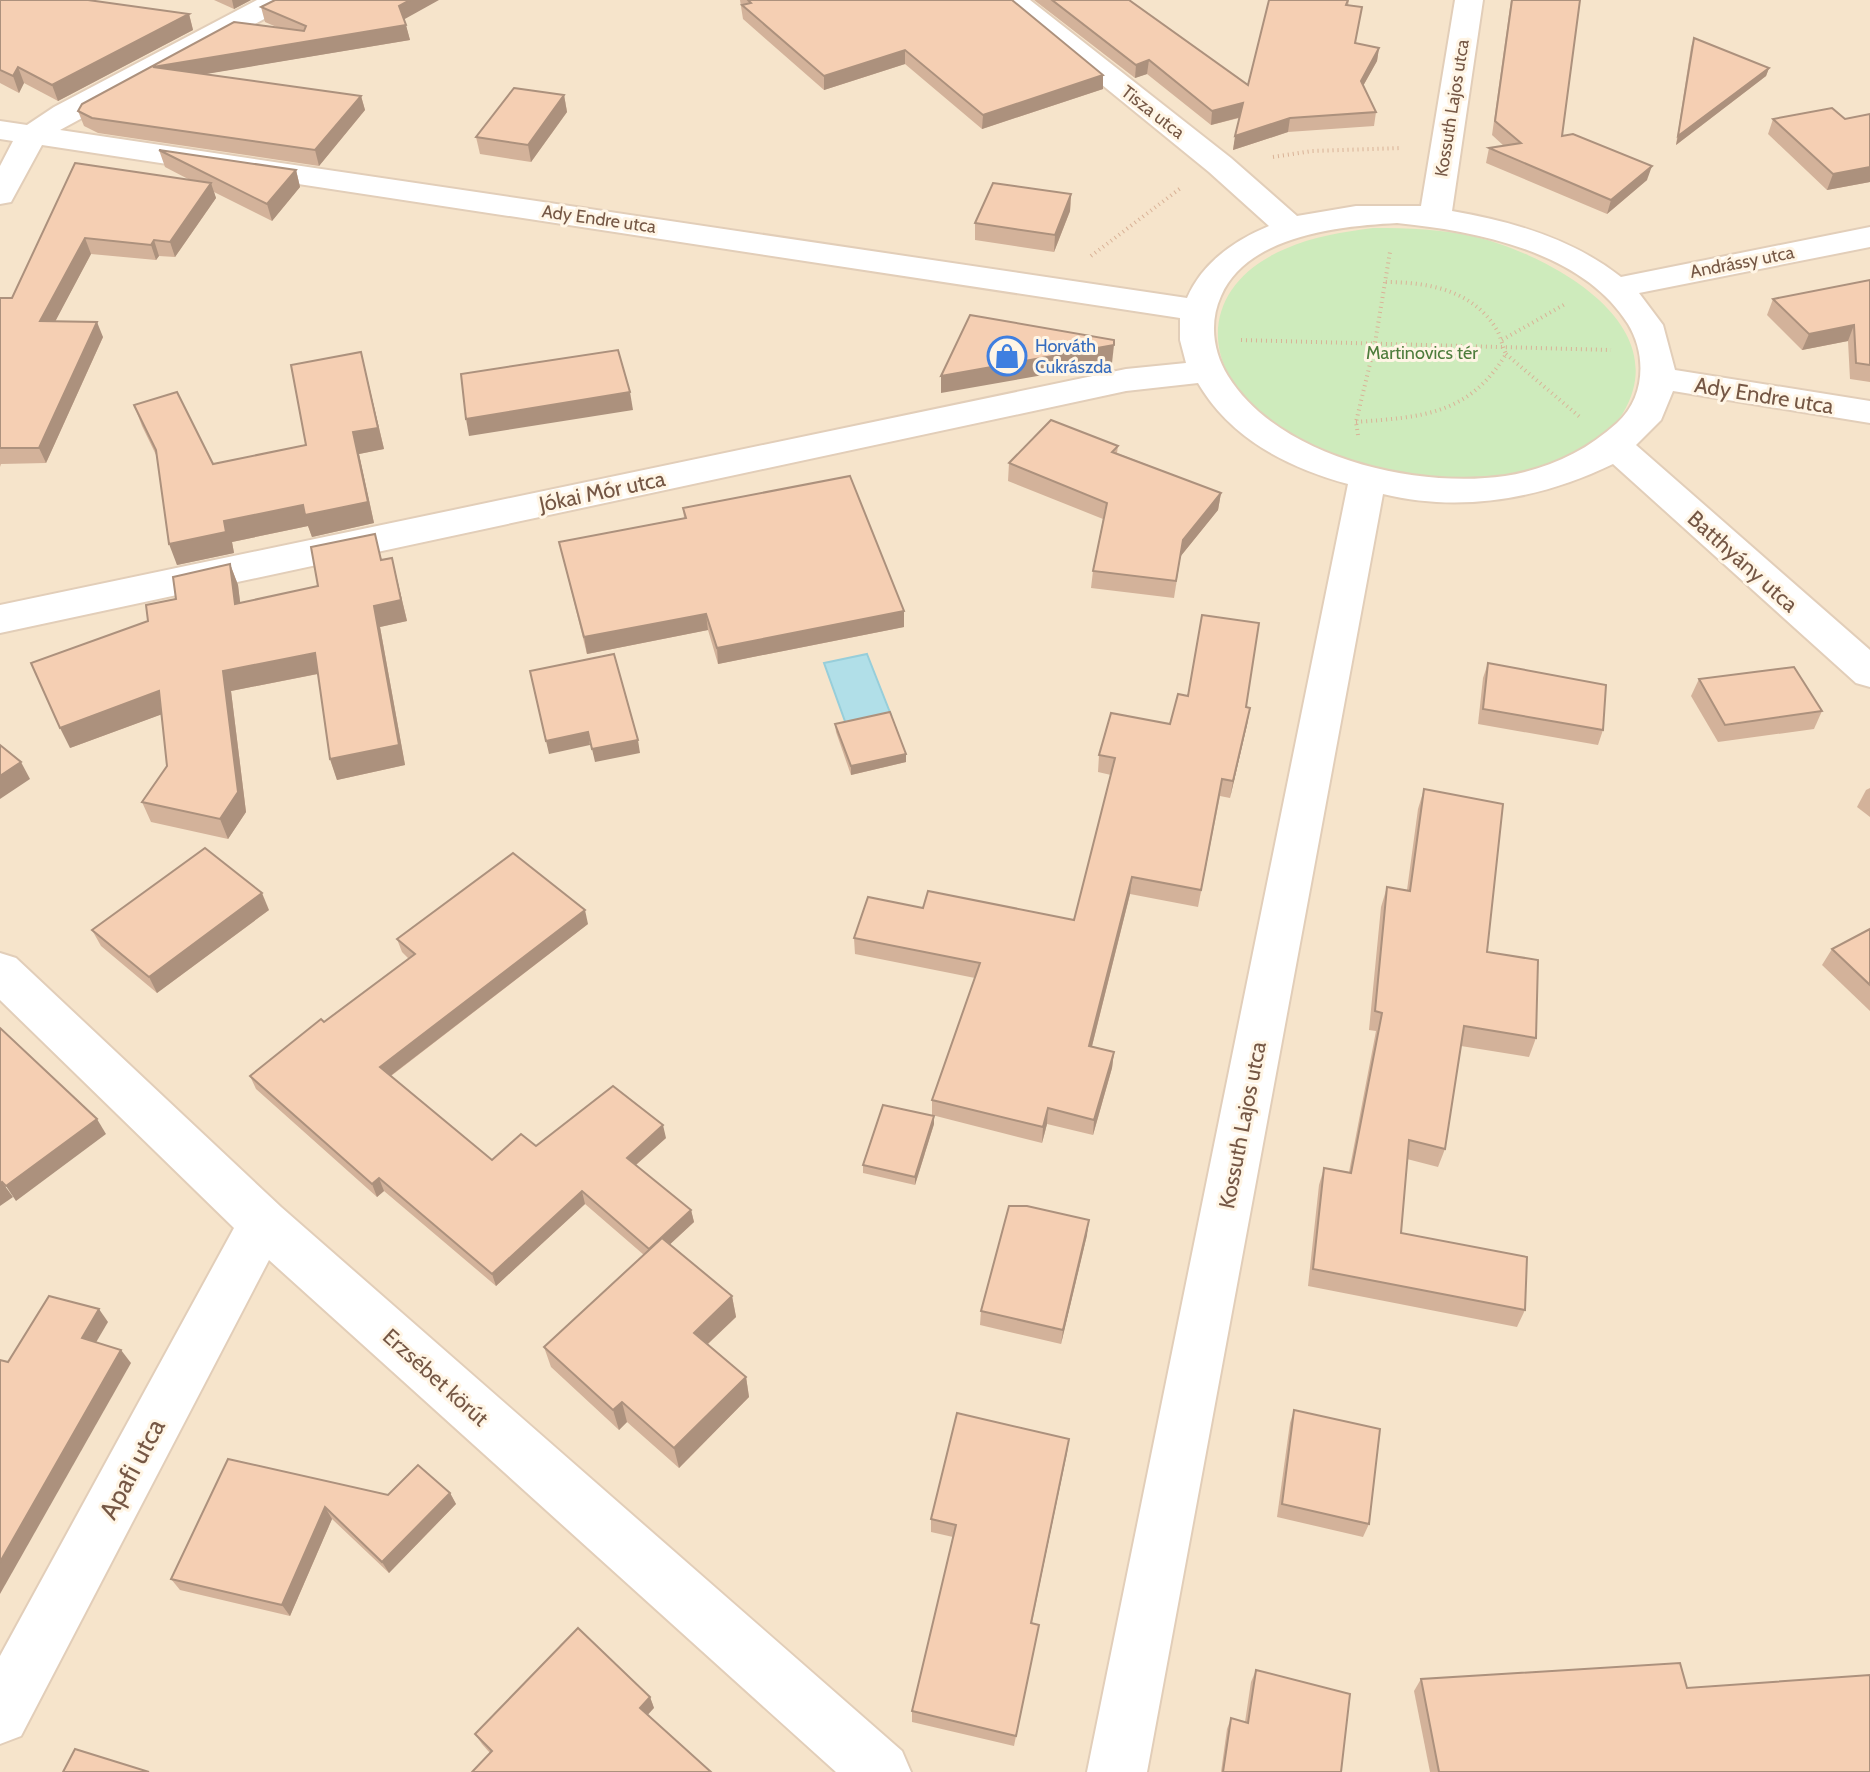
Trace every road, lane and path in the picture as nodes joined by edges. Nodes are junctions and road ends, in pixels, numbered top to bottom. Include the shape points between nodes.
1 (278, 0) edge
2 (1012, 0) edge
3 (1469, 0) edge
4 (0, 130) edge
5 (32, 135) junction
6 (0, 195) edge
7 (1435, 215) junction
8 (1291, 228) junction
9 (1870, 237) edge
10 (1614, 288) junction
11 (1199, 340) junction
12 (1502, 340) junction
13 (1375, 343) junction
14 (1502, 347) junction
15 (1506, 354) junction
16 (1657, 365) junction
17 (1870, 412) edge
18 (1356, 422) junction
19 (1617, 448) junction
20 (1367, 479) junction
21 (0, 619) edge
22 (1870, 673) edge
23 (0, 971) edge
24 (263, 1223) junction
25 (0, 1715) edge
26 (881, 1772) edge
27 (1117, 1772) edge

1 - 5 street
2 - 8 street, Tisza utca
3 - 7 street, Kossuth Lajos utca
4 - 5 street, Ady Endre utca
5 - 6 street
5 - 11 street, Ady Endre utca
7 - 8 street via 1341,217
7 - 10 street via 1503,229 1552,249
8 - 11 street via 1247,248 1215,276
9 - 10 street, Andrássy utca
10 - 12 path via 1585,293
10 - 16 street via 1641,318
11 - 13 path
11 - 20 street via 1239,416 1295,453
11 - 21 street, Jókai Mór utca via 1126,380
12 - 13 path via 1468,299 1426,283 1385,282
12 - 14 path
13 - 14 path
13 - 18 path
14 - 15 path
14 - 16 path
15 - 18 path via 1479,393 1445,409
15 - 19 path
16 - 17 street, Ady Endre utca
16 - 19 street via 1647,415
18 - 20 path
19 - 20 street via 1569,474 1507,488 1437,490
19 - 22 street, Batthyány utca
20 - 27 street, Kossuth Lajos utca
23 - 24 street, Erzsébet körút
24 - 25 street, Apafi utca
24 - 26 street, Erzsébet körút

